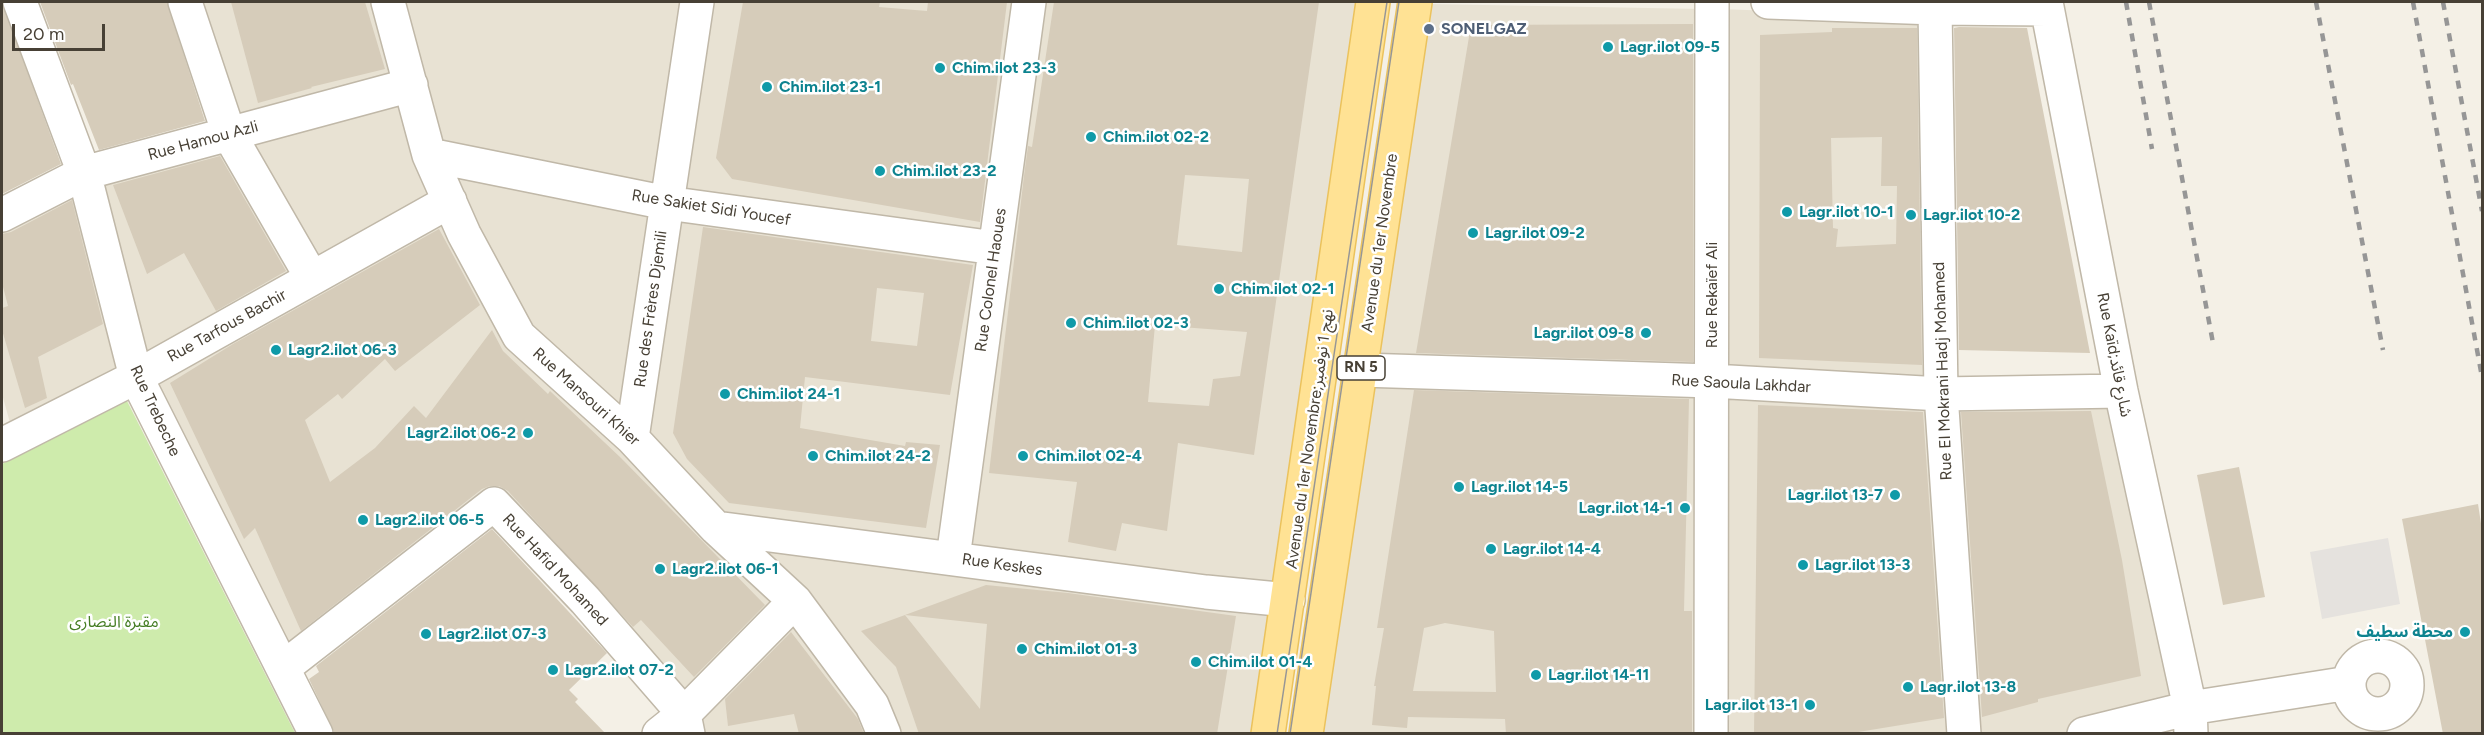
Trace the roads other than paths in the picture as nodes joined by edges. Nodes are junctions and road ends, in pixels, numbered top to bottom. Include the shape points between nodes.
1 (20, 2) edge
2 (185, 2) edge
3 (388, 2) edge
4 (697, 2) edge
5 (1029, 2) edge
6 (1373, 2) edge
7 (1415, 2) edge
8 (1712, 2) edge
9 (1768, 2) edge
10 (2047, 5) edge
11 (1935, 8) junction
12 (411, 85) junction
13 (229, 134) junction
14 (429, 155) junction
15 (84, 172) junction
16 (450, 201) junction
17 (667, 203) junction
18 (2, 215) edge
19 (995, 248) junction
20 (312, 278) junction
21 (1361, 370) junction
22 (136, 377) junction
23 (1712, 381) junction
24 (2121, 391) junction
25 (1941, 394) junction
26 (3, 437) edge
27 (632, 438) junction
28 (716, 528) junction
29 (953, 558) junction
30 (1288, 600) junction
31 (795, 601) junction
32 (283, 668) junction
33 (2349, 683) dead end
34 (2191, 721) edge
35 (686, 724) edge
36 (316, 734) edge
37 (659, 734) edge
38 (884, 734) edge
39 (1268, 734) edge
40 (1306, 734) edge
41 (1712, 734) edge
42 (1964, 734) edge
43 (2084, 734) edge

1 - 15 street, Rue Trebeche
2 - 13 street
3 - 12 street, Rue Mansouri Khier
4 - 17 street, Rue des Frères Djemili
5 - 19 street, Rue Colonel Haoues
6 - 30 main road, Avenue du 1er Novembre;نهج 1 نوفمبر / RN 5
7 - 21 main road, Avenue du 1er Novembre / RN 5
8 - 23 street, Rue Rekaïef Ali
9 - 11 street
10 - 11 street
10 - 24 street, Rue Kaïd;شارع قائد
11 - 25 street, Rue El Mokrani Hadj Mohamed
12 - 13 street, Rue Hamou Azli
12 - 14 street, Rue Mansouri Khier
13 - 15 street, Rue Hamou Azli
13 - 20 street
14 - 16 street, Rue Mansouri Khier
14 - 17 street, Rue Sakiet Sidi Youcef
15 - 18 street, Rue Hamou Azli
15 - 22 street, Rue Trebeche
16 - 20 street, Rue Tarfous Bachir
16 - 27 street, Rue Mansouri Khier via 519,336
17 - 19 street, Rue Sakiet Sidi Youcef
17 - 27 street, Rue des Frères Djemili
19 - 29 street, Rue Colonel Haoues
20 - 22 street, Rue Tarfous Bachir
21 - 23 street, Rue Saoula Lakhdar
21 - 40 main road, Avenue du 1er Novembre / RN 5
22 - 26 street, Rue Tarfous Bachir
22 - 32 street, Rue Trebeche
23 - 25 street, Rue Saoula Lakhdar
23 - 41 street, Rue Rekaïef Ali
24 - 25 street, Rue Saoula Lakhdar
24 - 34 street, Rue Kaïd;شارع قائد
25 - 42 street, Rue El Mokrani Hadj Mohamed
27 - 28 street, Rue Mansouri Khier
28 - 29 street, Rue Keskes
28 - 31 street, Rue Mansouri Khier
29 - 30 street, Rue Keskes
30 - 39 main road, Avenue du 1er Novembre;نهج 1 نوفمبر / RN 5
31 - 35 street
31 - 38 street, Rue Mansouri Khier via 872,705
32 - 35 street, Rue Hafid Mohamed via 494,504 585,600
32 - 36 street, Rue Trebeche
33 - 34 street
34 - 43 street
35 - 37 street

